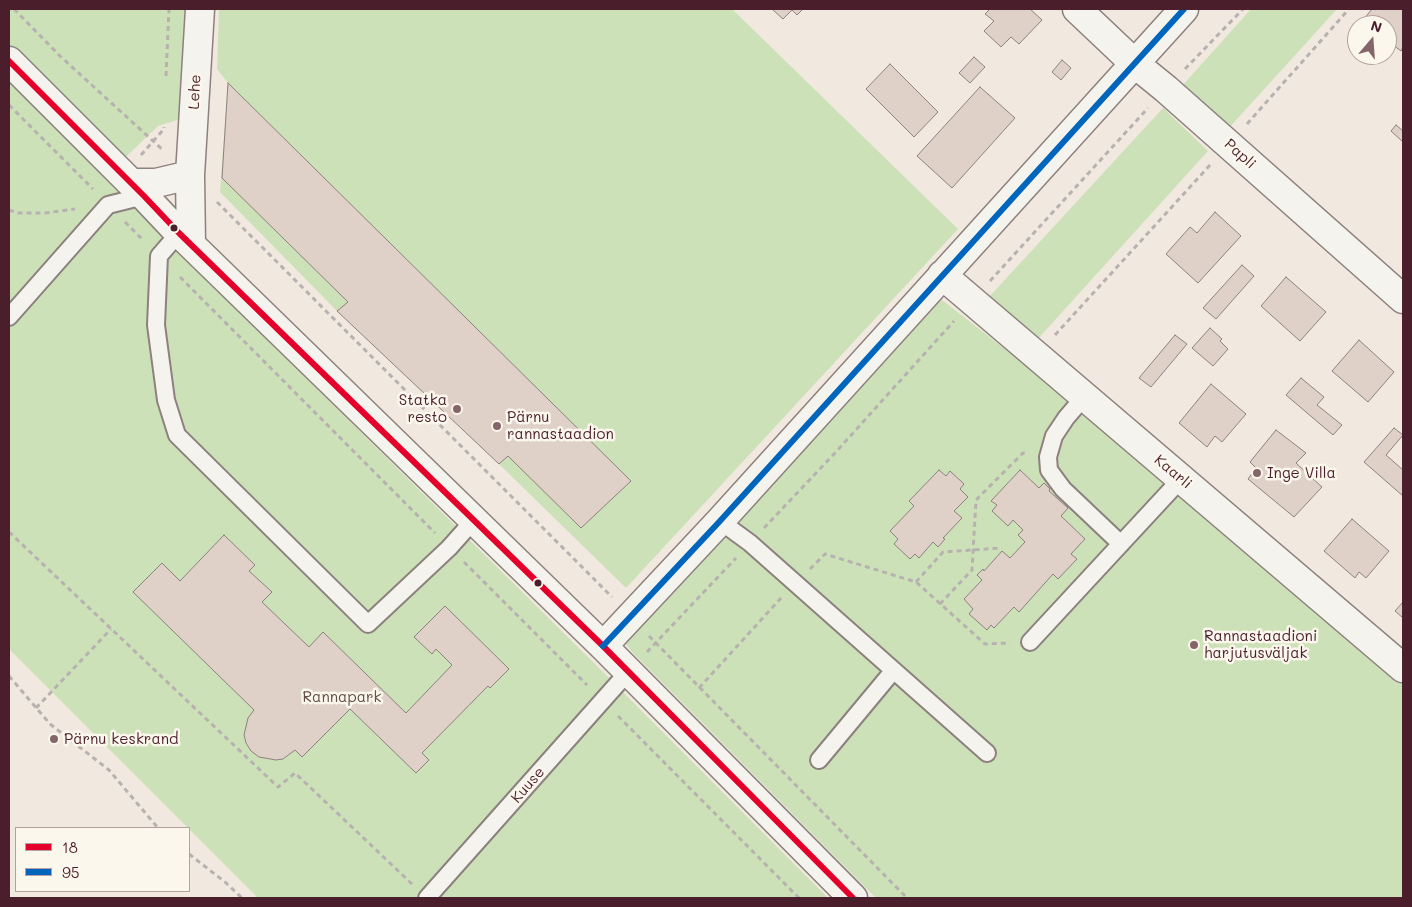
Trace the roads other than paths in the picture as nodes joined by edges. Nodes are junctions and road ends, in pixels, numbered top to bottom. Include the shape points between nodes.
1 (200, 9) edge
2 (1077, 9) edge
3 (1184, 9) edge
4 (9, 61) edge
5 (1134, 63) junction
6 (190, 175) junction
7 (133, 184) junction
8 (185, 238) junction
9 (942, 275) junction
10 (1403, 300) edge
11 (9, 318) edge
12 (1084, 397) junction
13 (1181, 479) junction
14 (474, 520) junction
15 (720, 521) junction
16 (1121, 544) junction
17 (1030, 642) dead end
18 (603, 646) junction
19 (1403, 668) edge
20 (892, 671) junction
21 (628, 672) junction
22 (987, 753) dead end
23 (819, 760) dead end
24 (427, 898) edge
25 (853, 898) edge

1 - 6 street, Lehe
2 - 5 street, Papli
3 - 5 street
4 - 7 street
5 - 9 street
5 - 10 street, Papli
6 - 7 street via 156,183
6 - 8 street, Lehe
7 - 8 street
7 - 11 lane via 108,204
8 - 14 street
8 - 14 lane via 159,256 156,325 166,400 177,436 368,624
9 - 12 street, Kaarli
9 - 15 street
12 - 13 street, Kaarli
12 - 16 lane via 1054,436 1048,457 1049,470 1063,489
13 - 16 lane
13 - 19 street, Kaarli
14 - 18 street
15 - 18 street
15 - 20 lane via 750,543
16 - 17 lane
18 - 21 street
20 - 22 lane
20 - 23 lane
21 - 24 lane, Kuuse
21 - 25 street

